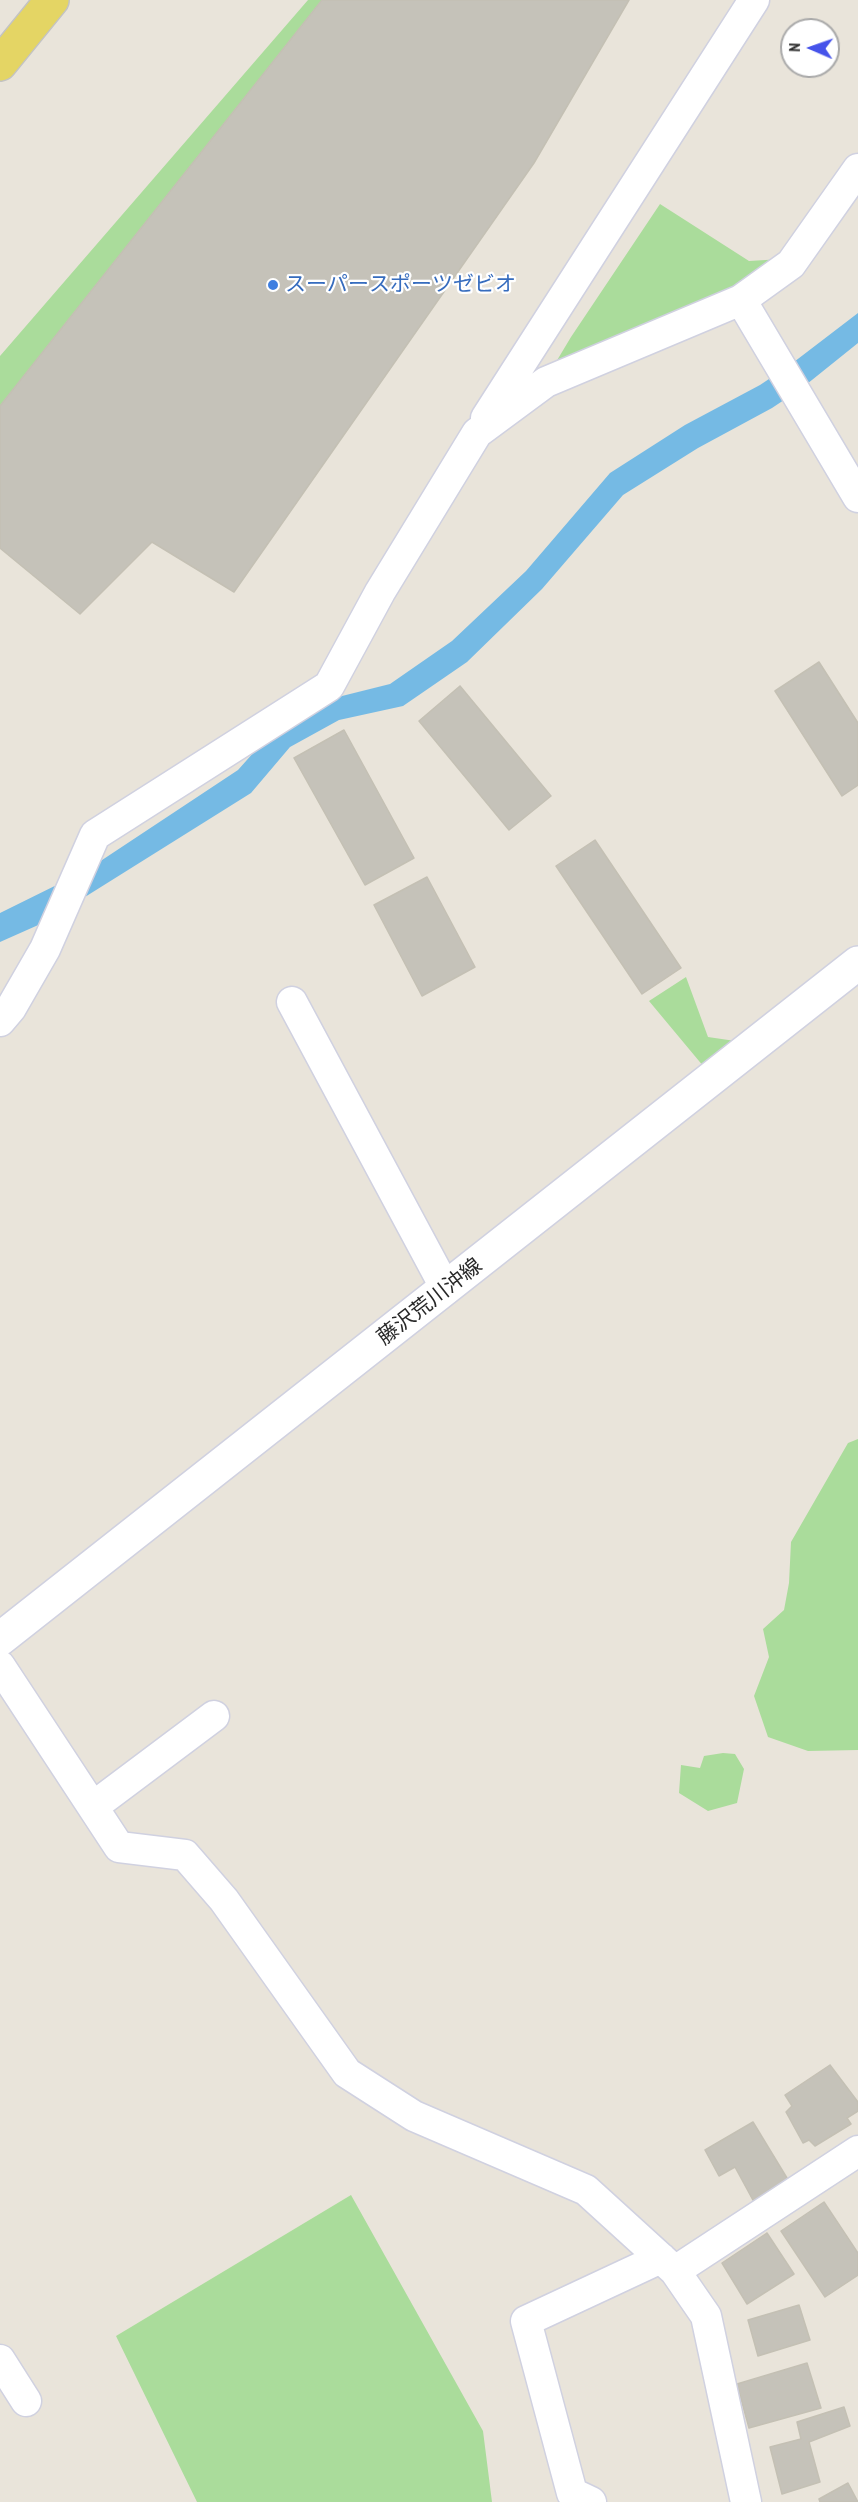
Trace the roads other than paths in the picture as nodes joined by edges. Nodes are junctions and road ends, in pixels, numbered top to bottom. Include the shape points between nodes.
1 (52, 0) edge
2 (754, 0) edge
3 (0, 64) edge
4 (858, 169) edge
5 (741, 300) junction
6 (477, 434) junction
7 (858, 497) edge
8 (858, 963) edge
9 (292, 1002) dead end
10 (0, 1022) edge
11 (446, 1289) junction
12 (0, 1639) edge
13 (0, 1666) edge
14 (214, 1716) dead end
15 (94, 1806) junction
16 (858, 2151) edge
17 (668, 2265) junction
18 (0, 2360) edge
19 (26, 2401) dead end
20 (591, 2502) edge
21 (746, 2502) edge

1 - 3 main road
2 - 6 street
4 - 5 street via 791,264
5 - 6 street via 546,382
5 - 7 street
6 - 10 street via 380,592 329,686 94,835 45,949
8 - 11 main road, 藤沢荒川沖線
9 - 11 street
11 - 12 main road, 藤沢荒川沖線
13 - 15 street
14 - 15 street
15 - 17 street via 119,1847 185,1855 224,1900 347,2073 414,2116 586,2190
16 - 17 street
17 - 20 street via 526,2321 572,2493
17 - 21 street via 706,2316
18 - 19 street

